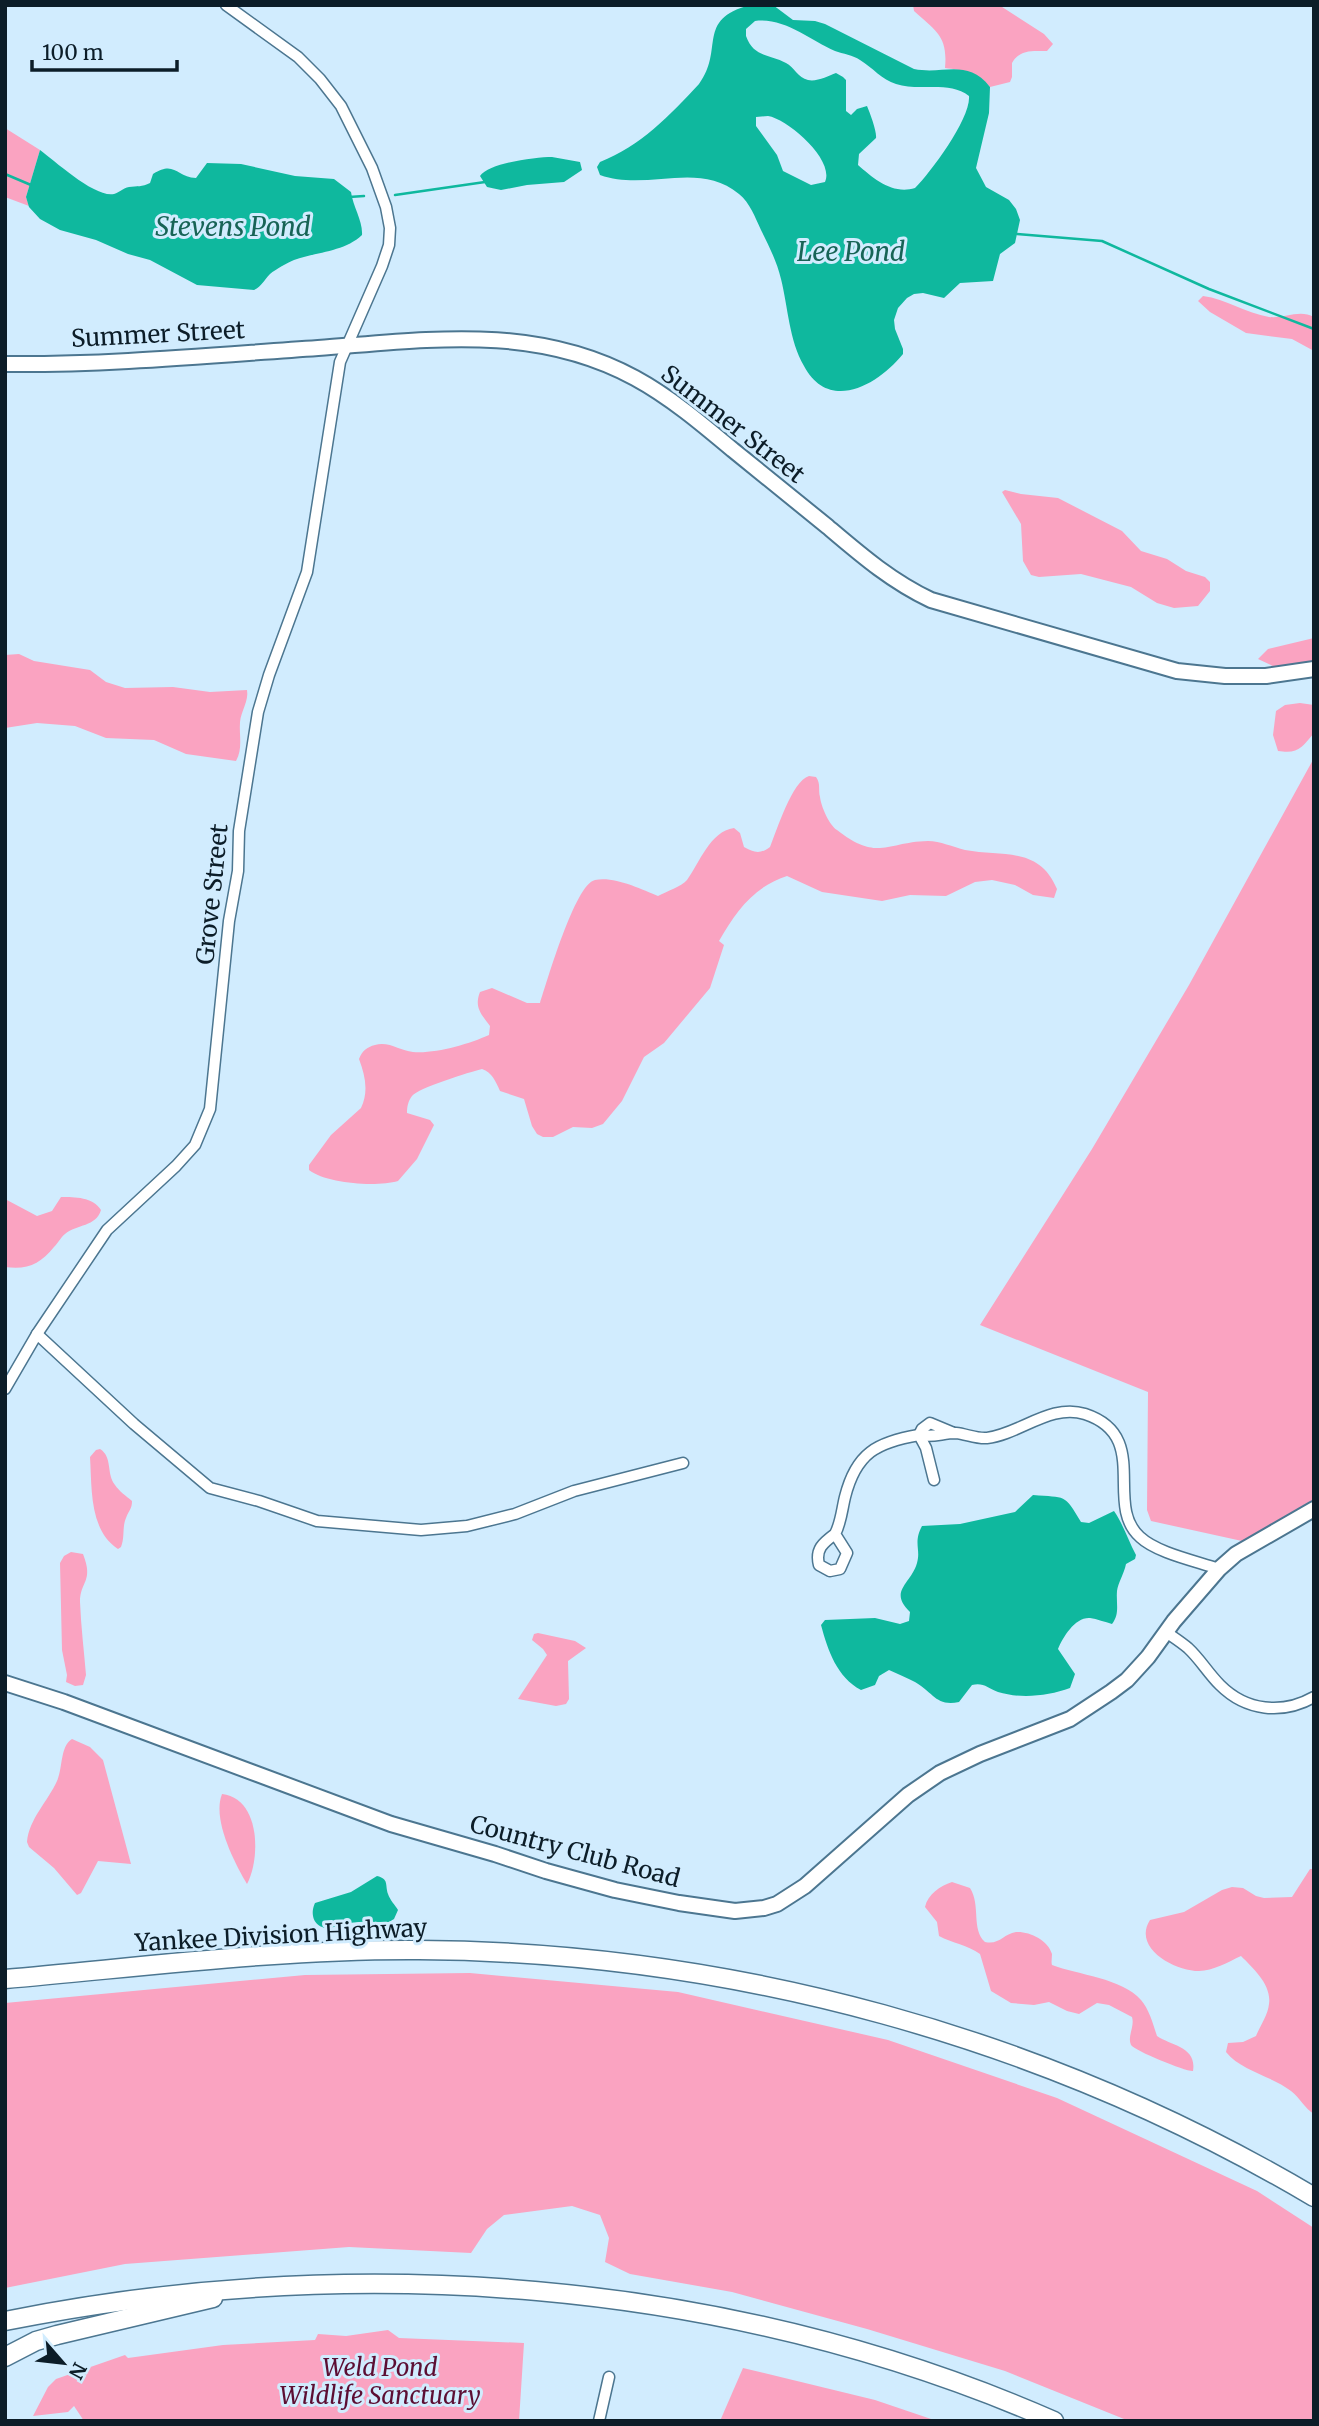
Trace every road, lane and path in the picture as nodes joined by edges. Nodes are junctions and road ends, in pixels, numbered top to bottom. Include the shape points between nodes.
1 (226, 5) edge
2 (346, 346) junction
3 (5, 364) edge
4 (1314, 669) edge
5 (37, 1334) junction
6 (5, 1389) edge
7 (919, 1435) junction
8 (683, 1463) dead end
9 (934, 1480) dead end
10 (1314, 1509) edge
11 (835, 1534) dead end
12 (1219, 1570) junction
13 (1166, 1632) junction
14 (5, 1683) edge
15 (1314, 1697) edge
16 (5, 1970) edge
17 (30, 1976) junction
18 (5, 1979) edge
19 (1314, 2197) edge
20 (248, 2288) junction
21 (5, 2321) edge
22 (5, 2357) edge
23 (609, 2377) dead end
24 (599, 2421) edge
25 (1054, 2421) edge

1 - 2 street, Grove Street via 284,45 330,91 355,130 386,207 390,229 386,256
2 - 3 street, Summer Street
2 - 4 street, Summer Street via 446,338 518,340 582,356 634,377 662,395 863,558 931,600 1177,671 1252,676
2 - 5 street, Grove Street via 338,371 307,572 269,675 250,751 210,1109 195,1145 107,1230
5 - 6 street, Grove Street
5 - 8 street via 210,1488 317,1521 421,1530 467,1526 515,1514 574,1491
7 - 9 street
7 - 11 street via 890,1440 862,1459 849,1479
7 - 12 street via 954,1433 986,1438 1063,1412 1084,1413 1117,1440 1125,1464 1125,1509 1139,1537
10 - 12 street, Country Club Road via 1236,1554
12 - 13 street, Country Club Road
13 - 14 street, Country Club Road via 1127,1680 1070,1719 940,1773 908,1795 805,1886 777,1904 735,1911 615,1890 391,1824
13 - 15 street via 1188,1648 1218,1684 1244,1702 1286,1708
16 - 17 highway
17 - 18 highway, Yankee Division Highway
17 - 19 highway, Yankee Division Highway via 279,1955 404,1950 549,1956 692,1973 885,2014 1022,2059 1171,2121
20 - 21 highway via 123,2300
20 - 22 highway via 193,2305 57,2334
20 - 25 highway via 352,2283 459,2286 653,2306 851,2350 959,2384
23 - 24 street

